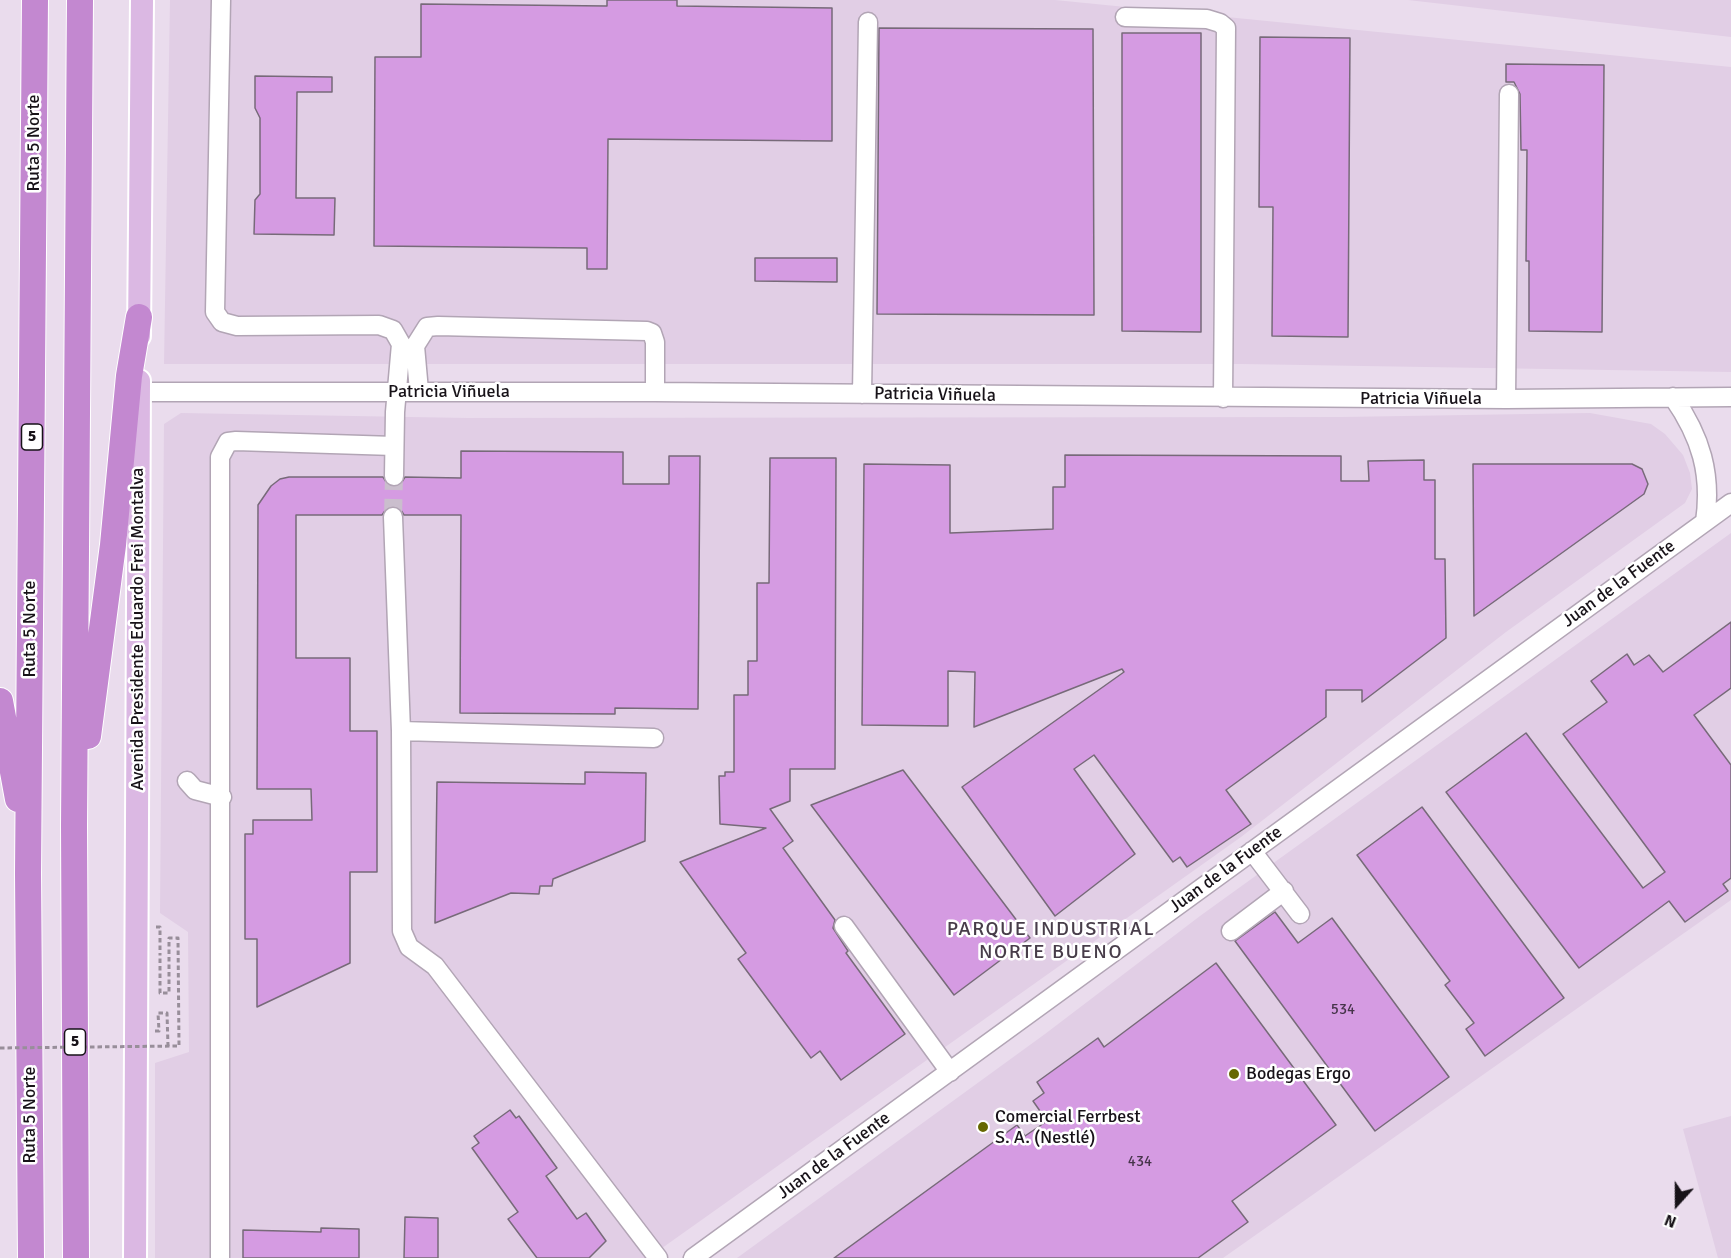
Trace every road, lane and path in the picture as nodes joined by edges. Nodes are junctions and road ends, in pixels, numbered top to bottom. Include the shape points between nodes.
1 (34, 0) edge
2 (80, 0) edge
3 (142, 0) edge
4 (221, 0) edge
5 (1125, 17) dead end
6 (868, 22) dead end
7 (1509, 94) dead end
8 (139, 317) junction
9 (419, 391) junction
10 (139, 392) junction
11 (398, 392) junction
12 (655, 392) junction
13 (861, 394) junction
14 (1673, 397) junction
15 (1731, 397) edge
16 (1223, 398) junction
17 (1506, 399) junction
18 (394, 446) junction
19 (394, 476) tunnel mouth
20 (1731, 503) edge
21 (393, 517) tunnel mouth
22 (1705, 522) junction
23 (0, 701) edge
24 (402, 730) junction
25 (654, 738) dead end
26 (187, 781) dead end
27 (222, 797) junction
28 (74, 825) junction
29 (1252, 850) junction
30 (28, 873) junction
31 (1284, 891) junction
32 (1300, 914) dead end
33 (844, 926) dead end
34 (151, 927) dead end
35 (1231, 931) dead end
36 (159, 1031) dead end
37 (168, 1046) junction
38 (0, 1048) edge
39 (950, 1072) junction
40 (31, 1258) edge
41 (76, 1258) edge
42 (135, 1258) edge
43 (220, 1258) edge
44 (658, 1258) edge
45 (693, 1258) edge

1 - 30 highway, Ruta 5 Norte / 5
2 - 28 highway, 5
3 - 8 main road, Avenida Presidente Eduardo Frei Montalva
4 - 11 street via 215,312 222,322 237,326 379,325 393,330 401,344
5 - 16 street via 1207,19 1226,28
6 - 13 street
7 - 17 street
8 - 10 main road, Avenida Presidente Eduardo Frei Montalva
8 - 28 highway via 98,663
9 - 11 street, Patricia Viñuela
9 - 12 street, Patricia Viñuela
9 - 12 street via 415,346 427,327 438,326 647,331 655,342
10 - 11 street, Patricia Viñuela
10 - 42 main road, Avenida Presidente Eduardo Frei Montalva
11 - 18 street
12 - 13 street, Patricia Viñuela
13 - 16 street, Patricia Viñuela
14 - 15 street, Patricia Viñuela
14 - 17 street, Patricia Viñuela
14 - 22 street via 1691,423 1703,453 1708,492
16 - 17 street, Patricia Viñuela
18 - 19 street
18 - 27 street via 236,441 223,448
20 - 22 street, Juan de la Fuente
21 - 24 street
22 - 29 street, Juan de la Fuente
23 - 30 highway
24 - 25 street
24 - 44 street via 402,931 409,947 435,966
26 - 27 street via 195,790
27 - 43 street
28 - 41 highway, 5
29 - 31 street
29 - 39 street, Juan de la Fuente
30 - 40 highway, Ruta 5 Norte / 5
31 - 32 street
31 - 35 street
33 - 39 street
34 - 37 path, bridge via 160,927 160,993 169,993 169,938 178,938 179,1046
36 - 37 path via 158,1013 168,1013
37 - 38 path, bridge
39 - 45 street, Juan de la Fuente

